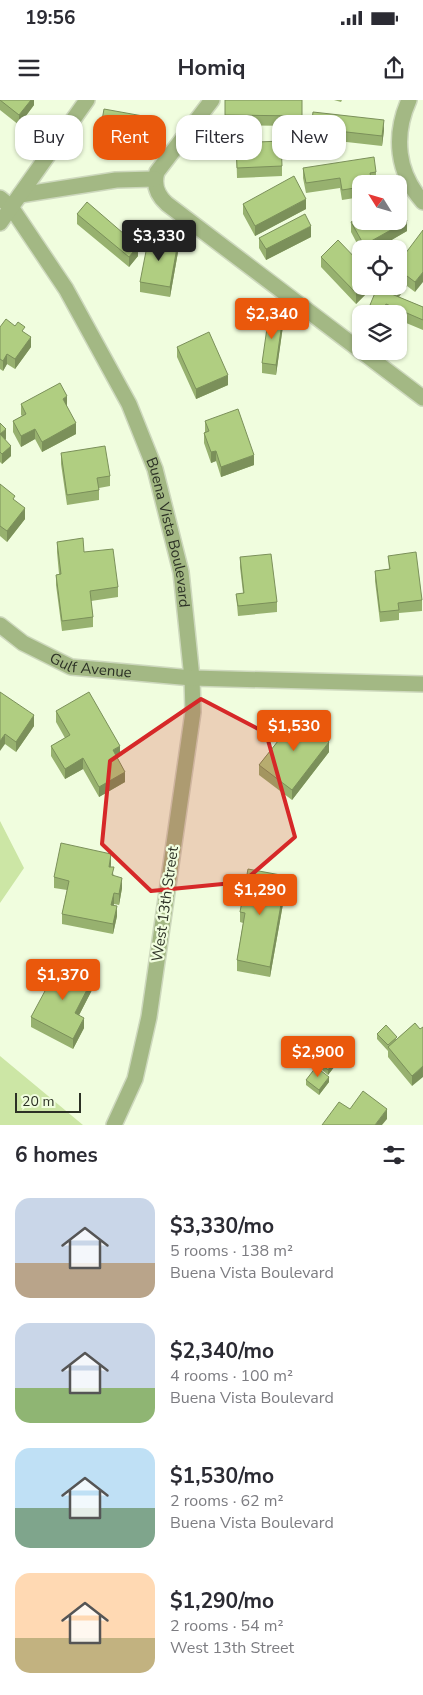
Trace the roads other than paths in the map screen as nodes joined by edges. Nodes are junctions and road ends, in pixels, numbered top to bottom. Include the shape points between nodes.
1 (87, 100) edge
2 (212, 100) edge
3 (410, 100) edge
4 (155, 179) junction
5 (10, 200) edge
6 (423, 202) edge
7 (0, 223) edge
8 (423, 398) edge
9 (0, 625) edge
10 (192, 678) junction
11 (423, 684) edge
12 (114, 1125) edge

1 - 5 street
2 - 4 street via 160,166
3 - 6 street via 402,123 400,158 409,185
4 - 5 street via 116,180
4 - 8 street via 158,195 167,204
5 - 7 street
5 - 10 street, Buena Vista Boulevard via 66,289 129,404 155,469 181,572
9 - 10 street, Gulf Avenue via 23,643 71,667
10 - 11 street
10 - 12 street, West 13th Street via 193,712 149,1017 135,1080

